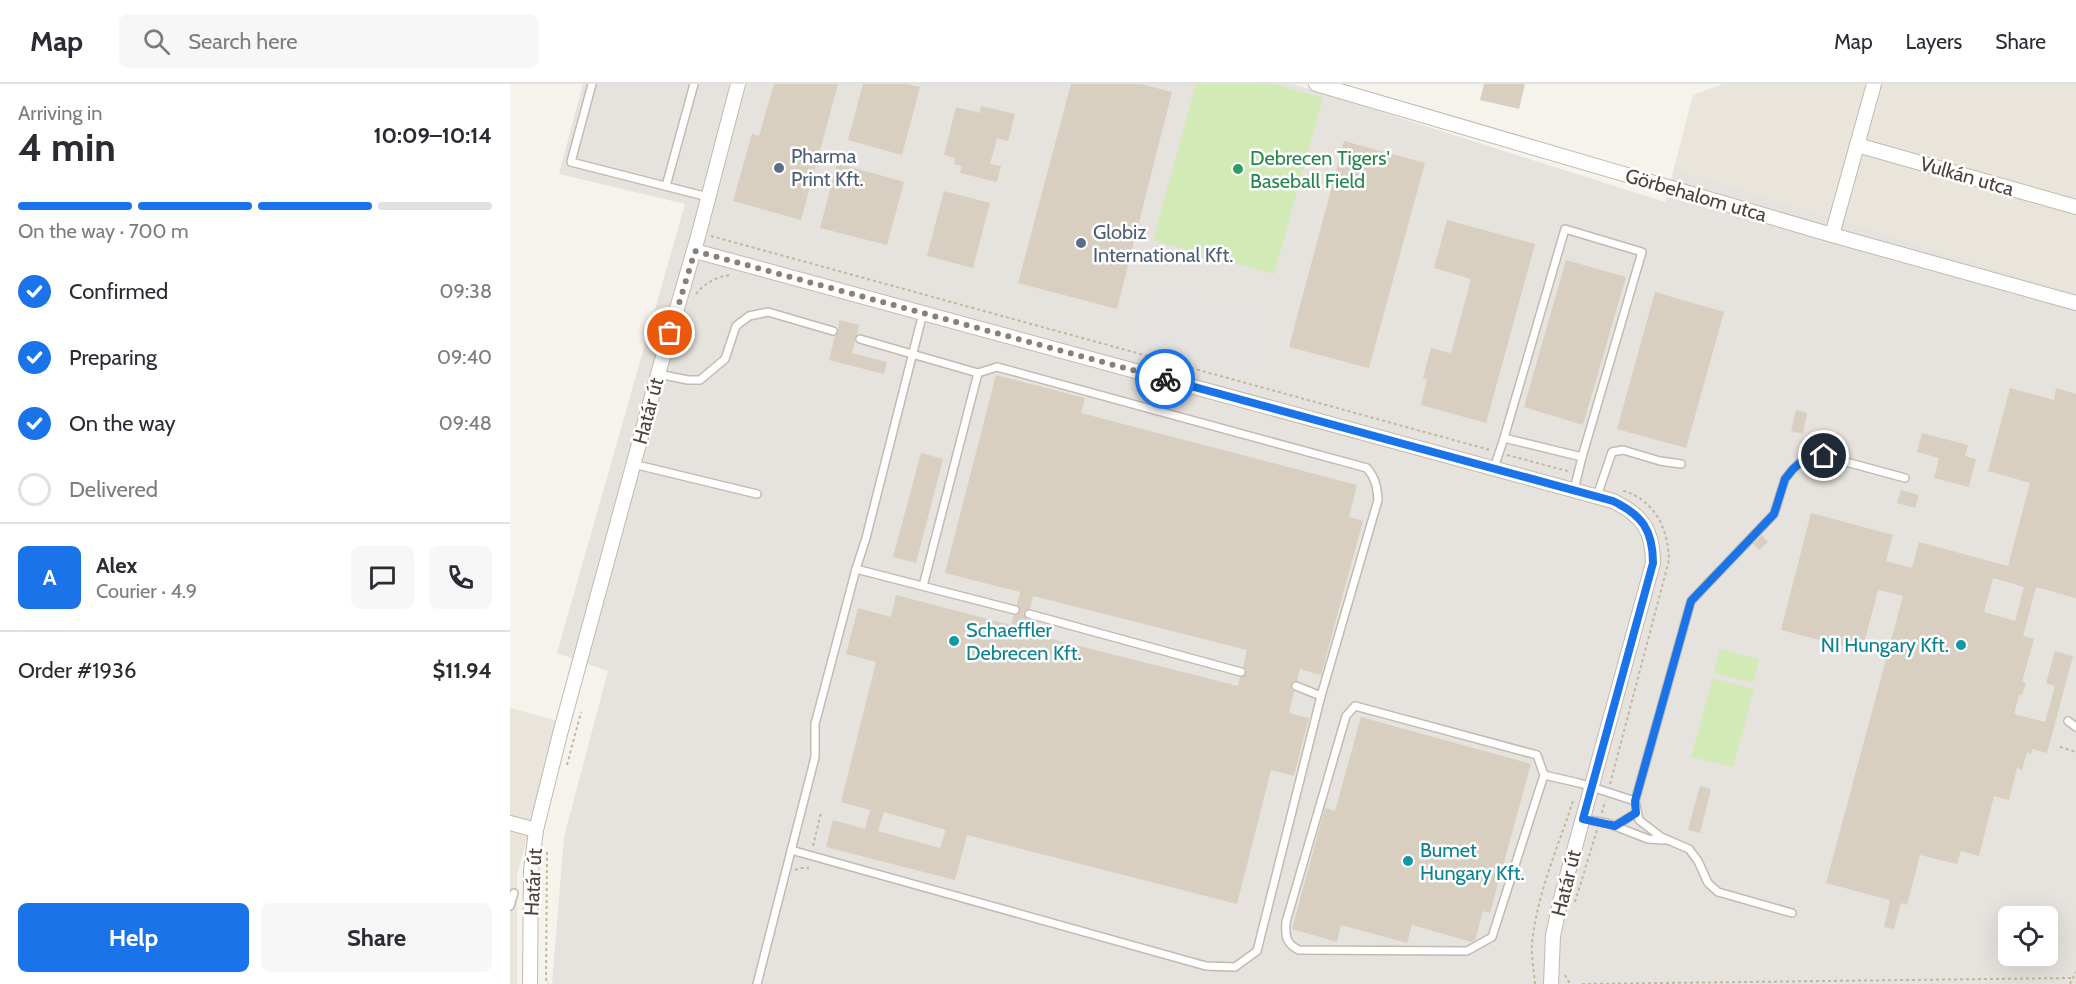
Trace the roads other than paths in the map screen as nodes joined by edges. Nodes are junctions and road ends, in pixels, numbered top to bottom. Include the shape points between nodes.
1 (592, 84) edge
2 (694, 84) edge
3 (738, 84) edge
4 (1316, 84) edge
5 (1874, 84) edge
6 (1857, 146) junction
7 (666, 186) junction
8 (708, 197) junction
9 (2076, 207) edge
10 (1832, 235) junction
11 (695, 251) junction
12 (2076, 303) edge
13 (922, 313) junction
14 (833, 331) dead end
15 (860, 339) dead end
16 (911, 354) junction
17 (978, 373) junction
18 (658, 374) junction
19 (1504, 438) junction
20 (1582, 457) junction
21 (633, 464) junction
22 (1681, 464) dead end
23 (1494, 468) junction
24 (1905, 478) dead end
25 (1574, 490) junction
26 (1598, 490) junction
27 (758, 494) dead end
28 (856, 568) junction
29 (923, 586) junction
30 (1015, 610) dead end
31 (1029, 614) dead end
32 (1241, 672) dead end
33 (1296, 686) dead end
34 (1322, 696) junction
35 (2068, 721) dead end
36 (2076, 727) edge
37 (1544, 774) junction
38 (1585, 785) junction
39 (1635, 801) junction
40 (1636, 813) junction
41 (1583, 819) junction
42 (510, 823) edge
43 (1615, 826) junction
44 (536, 830) junction
45 (1668, 840) junction
46 (791, 850) junction
47 (514, 893) dead end
48 (510, 906) edge
49 (1792, 913) dead end
50 (530, 984) edge
51 (757, 984) edge
52 (1551, 984) edge

1 - 7 lane via 571,162
2 - 7 lane
3 - 8 street
4 - 10 street, Görbehalom utca
5 - 6 street
6 - 9 street, Vulkán utca
6 - 10 street
7 - 8 lane
8 - 11 street
10 - 12 street, Görbehalom utca
11 - 13 street, Határ út
11 - 18 street, Határ út
13 - 16 lane
13 - 23 street, Határ út
14 - 18 lane via 768,312 749,316 736,326 725,359 700,380
15 - 16 lane
16 - 17 lane
16 - 28 lane
17 - 29 lane
17 - 34 lane via 997,367 1367,468 1374,477 1377,500
18 - 21 street, Határ út
19 - 20 lane
19 - 20 lane via 1565,229 1642,252
19 - 23 lane
20 - 25 lane
21 - 27 lane
21 - 44 street, Határ út
22 - 26 lane via 1623,450 1612,452
23 - 25 street, Határ út
24 - 39 lane via 1824,456 1802,461 1793,469 1785,479 1774,514 1691,601
25 - 26 street, Határ út
26 - 38 street, Határ út via 1626,507 1646,527 1653,563
28 - 29 lane
28 - 46 lane via 815,724 815,757
29 - 30 lane
31 - 32 lane
33 - 34 lane
34 - 46 lane via 1257,951 1235,967 1206,966
35 - 36 lane
37 - 37 lane via 1537,755 1355,706 1346,716 1286,922 1287,941 1299,950 1467,951 1492,937
37 - 38 lane
38 - 39 lane
38 - 41 street, Határ út
39 - 40 lane
40 - 43 lane
40 - 45 lane via 1639,820
41 - 43 lane
41 - 52 street, Határ út via 1555,926
42 - 44 street
43 - 45 lane via 1648,839
44 - 50 street, Határ út via 531,871
45 - 49 lane via 1689,849 1708,883 1718,892
46 - 51 lane
47 - 48 lane

